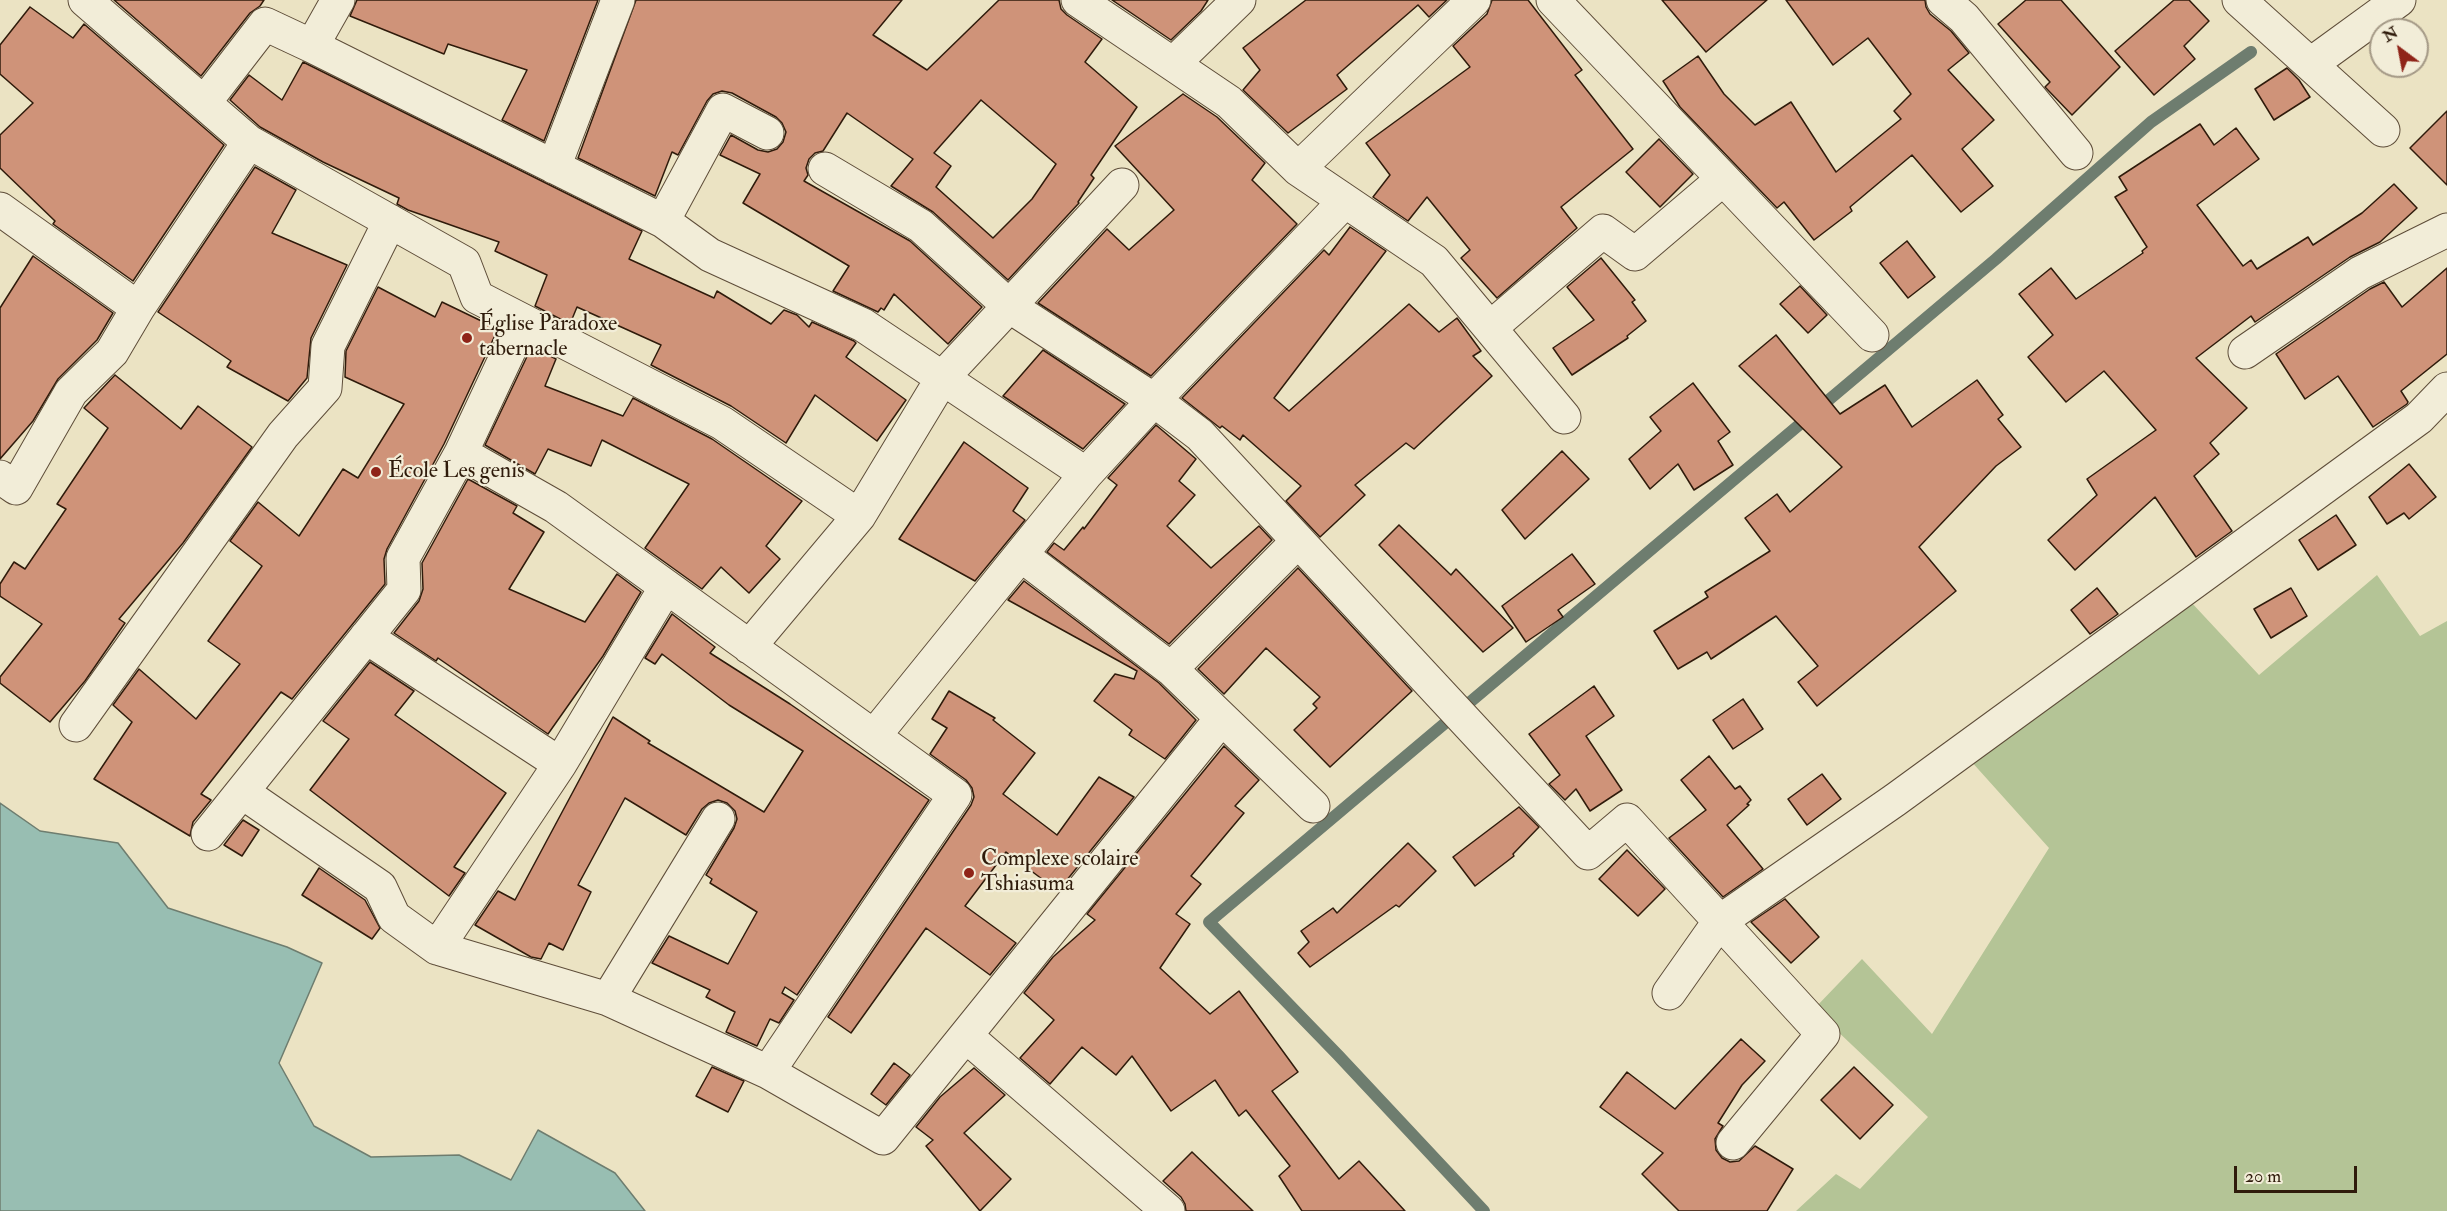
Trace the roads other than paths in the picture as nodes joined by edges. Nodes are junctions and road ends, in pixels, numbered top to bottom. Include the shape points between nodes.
1 (86, 0) edge
2 (338, 0) edge
3 (618, 0) edge
4 (1078, 0) edge
5 (1239, 0) edge
6 (1474, 0) edge
7 (1553, 0) edge
8 (1943, 0) edge
9 (2239, 0) edge
10 (2399, 0) edge
11 (312, 46) junction
12 (1173, 64) junction
13 (2311, 64) junction
14 (204, 103) junction
15 (2383, 130) dead end
16 (767, 133) dead end
17 (249, 142) junction
18 (2076, 153) dead end
19 (554, 166) junction
20 (825, 169) dead end
21 (1298, 169) junction
22 (1723, 179) junction
23 (1122, 186) dead end
24 (1345, 201) junction
25 (0, 209) edge
26 (390, 221) junction
27 (663, 221) junction
28 (2447, 230) edge
29 (1009, 306) junction
30 (138, 308) junction
31 (523, 321) junction
32 (1490, 328) junction
33 (1872, 335) dead end
34 (2245, 352) dead end
35 (943, 378) junction
36 (2447, 389) edge
37 (1154, 399) junction
38 (1564, 417) dead end
39 (461, 453) junction
40 (1086, 474) junction
41 (0, 477) edge
42 (860, 516) junction
43 (1298, 541) junction
44 (1021, 555) junction
45 (666, 587) junction
46 (366, 637) junction
47 (749, 647) junction
48 (1171, 669) junction
49 (1221, 719) junction
50 (76, 725) dead end
51 (874, 736) junction
52 (560, 764) junction
53 (242, 792) junction
54 (1313, 806) dead end
55 (718, 819) dead end
56 (208, 834) dead end
57 (1719, 921) junction
58 (437, 948) junction
59 (1669, 993) dead end
60 (608, 999) junction
61 (966, 1036) junction
62 (768, 1072) junction
63 (1733, 1143) dead end
64 (1168, 1211) edge

1 - 14 street
2 - 11 street
3 - 19 street
4 - 12 street
5 - 12 street
6 - 21 street
7 - 22 street
8 - 18 street via 1964,18
9 - 13 street
10 - 13 street
11 - 14 street via 265,24
11 - 19 street
12 - 21 street via 1229,102
13 - 15 street
14 - 17 street
16 - 27 street via 723,110
17 - 26 street
17 - 30 street
19 - 27 street
20 - 29 street via 921,226
21 - 24 street
22 - 32 street via 1635,254 1603,231
22 - 33 street
23 - 29 street
24 - 32 street via 1434,261
24 - 37 street
25 - 30 street
26 - 31 street via 464,263 477,297
26 - 50 street via 328,346 325,388 283,435
27 - 35 street via 710,255 863,325
28 - 34 street via 2360,273
29 - 35 street
29 - 37 street
30 - 41 street via 112,352 71,392 16,488
31 - 39 street
31 - 42 street via 722,423
32 - 38 street
35 - 40 street
35 - 42 street
36 - 57 street via 2419,418 1895,800
37 - 40 street
37 - 43 street via 1200,435
39 - 45 street via 556,507
39 - 46 street via 403,558 404,590
40 - 44 street
42 - 47 street
43 - 48 street
43 - 57 street via 1588,853 1627,820
44 - 48 street
44 - 51 street
45 - 47 street
45 - 52 street
46 - 52 street
46 - 53 street
47 - 51 street
48 - 49 street
49 - 54 street
49 - 61 street
51 - 62 street via 955,795
52 - 58 street
53 - 56 street
53 - 58 street via 380,887 394,917
55 - 60 street
57 - 59 street
57 - 63 street via 1823,1034
58 - 60 street
60 - 62 street
61 - 62 street via 884,1138
61 - 64 street

